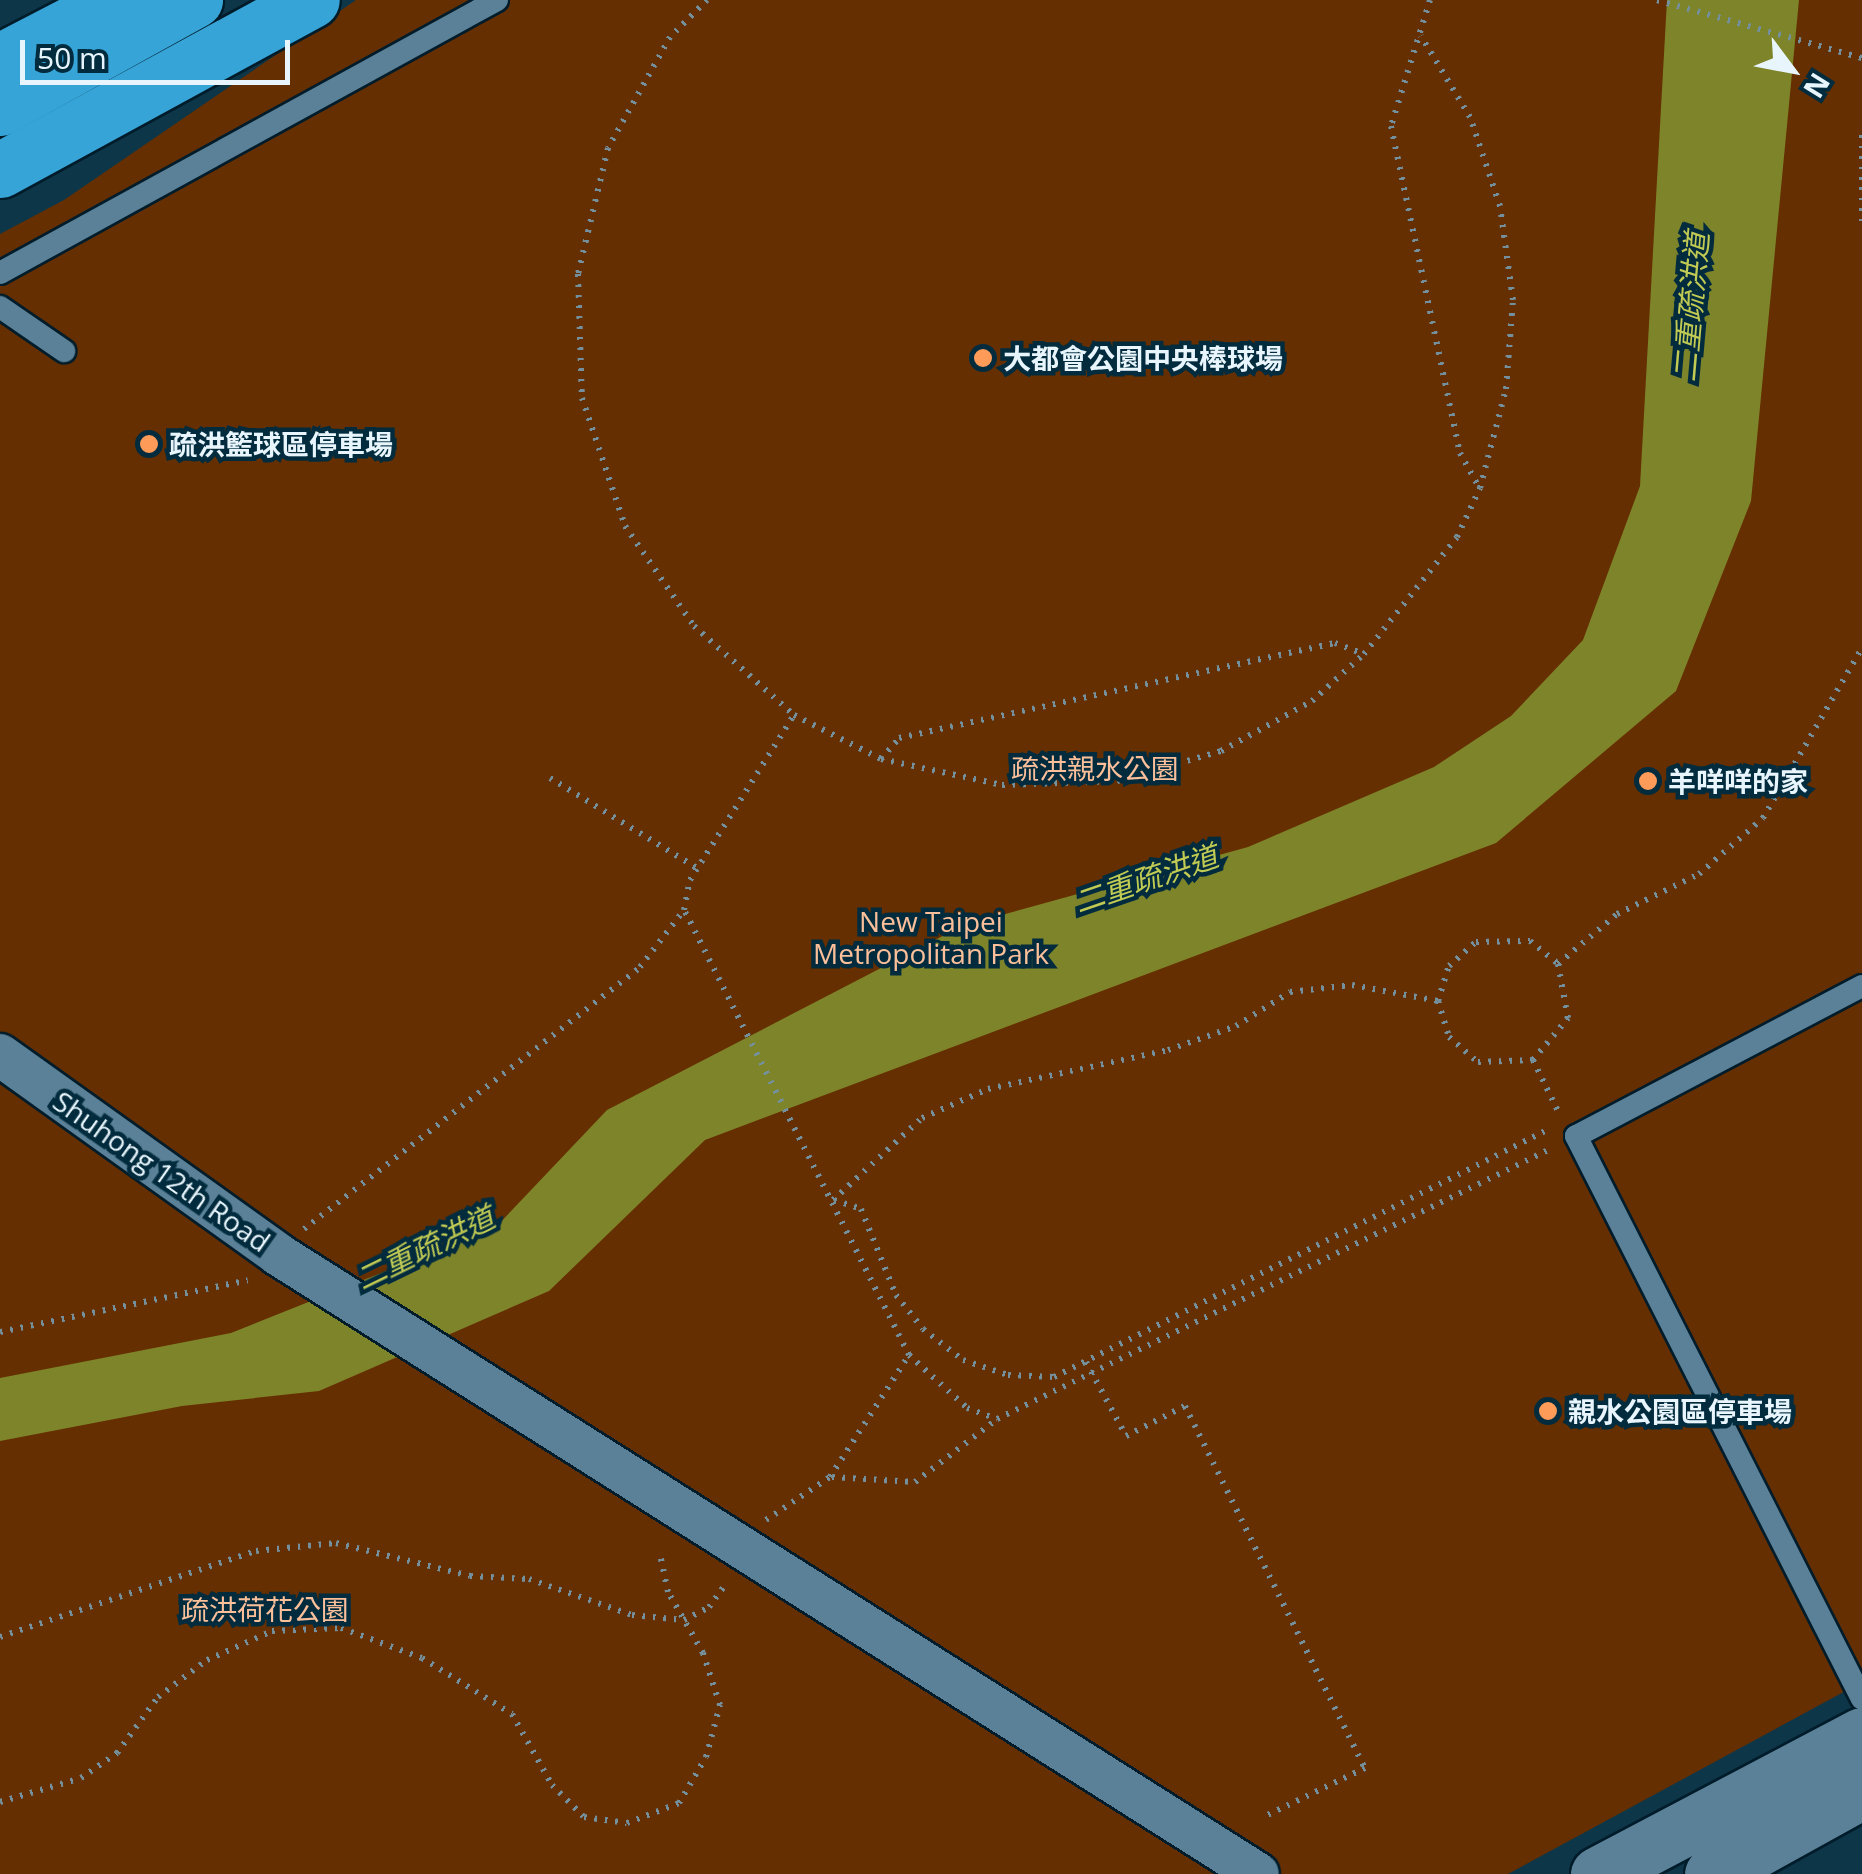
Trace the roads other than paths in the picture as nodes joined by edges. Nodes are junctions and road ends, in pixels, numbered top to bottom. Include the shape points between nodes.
1 (117, 0) edge
2 (195, 0) edge
3 (312, 0) edge
4 (496, 0) edge
5 (46, 16) edge
6 (0, 20) edge
7 (0, 61) edge
8 (0, 108) edge
9 (0, 170) edge
10 (0, 273) edge
11 (0, 307) edge
12 (64, 351) dead end
13 (1862, 986) edge
14 (0, 1055) edge
15 (1862, 1699) edge
16 (1862, 1735) edge
17 (1862, 1792) edge
18 (1258, 1874) edge
19 (1598, 1874) edge
20 (1712, 1874) edge

1 - 5 highway
2 - 8 highway
3 - 9 highway
4 - 10 lane
5 - 6 highway
5 - 7 highway
11 - 12 lane
13 - 15 lane via 1576,1136
14 - 18 street, Shuhong 12th Road via 279,1255
16 - 19 street
17 - 20 street

